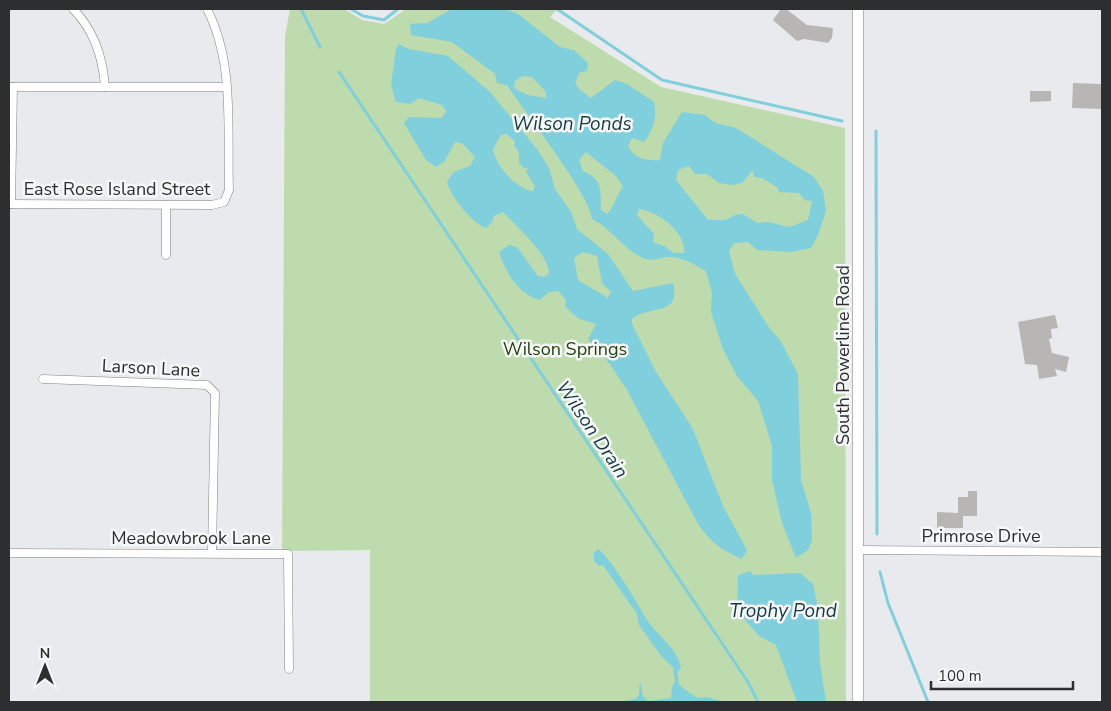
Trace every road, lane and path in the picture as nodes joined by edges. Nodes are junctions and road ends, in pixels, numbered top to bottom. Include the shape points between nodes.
1 (74, 9) edge
2 (207, 9) edge
3 (858, 9) edge
4 (226, 86) junction
5 (11, 87) edge
6 (105, 87) junction
7 (10, 204) edge
8 (166, 205) junction
9 (166, 255) dead end
10 (44, 379) dead end
11 (859, 550) junction
12 (212, 552) junction
13 (1102, 552) edge
14 (9, 553) edge
15 (289, 669) dead end
16 (858, 702) edge

1 - 6 street via 97,45 103,63
2 - 4 street via 225,64
3 - 11 street, South Powerline Road
4 - 6 street
4 - 8 street, East Rose Island Street via 229,190 224,202
5 - 6 street
5 - 7 street
7 - 8 street, East Rose Island Street
8 - 9 street
10 - 12 street, Larson Lane via 207,385 215,393
11 - 13 street, Primrose Drive
11 - 16 street, South Powerline Road
12 - 14 street, Meadowbrook Lane
12 - 15 street, Meadowbrook Lane via 288,554

